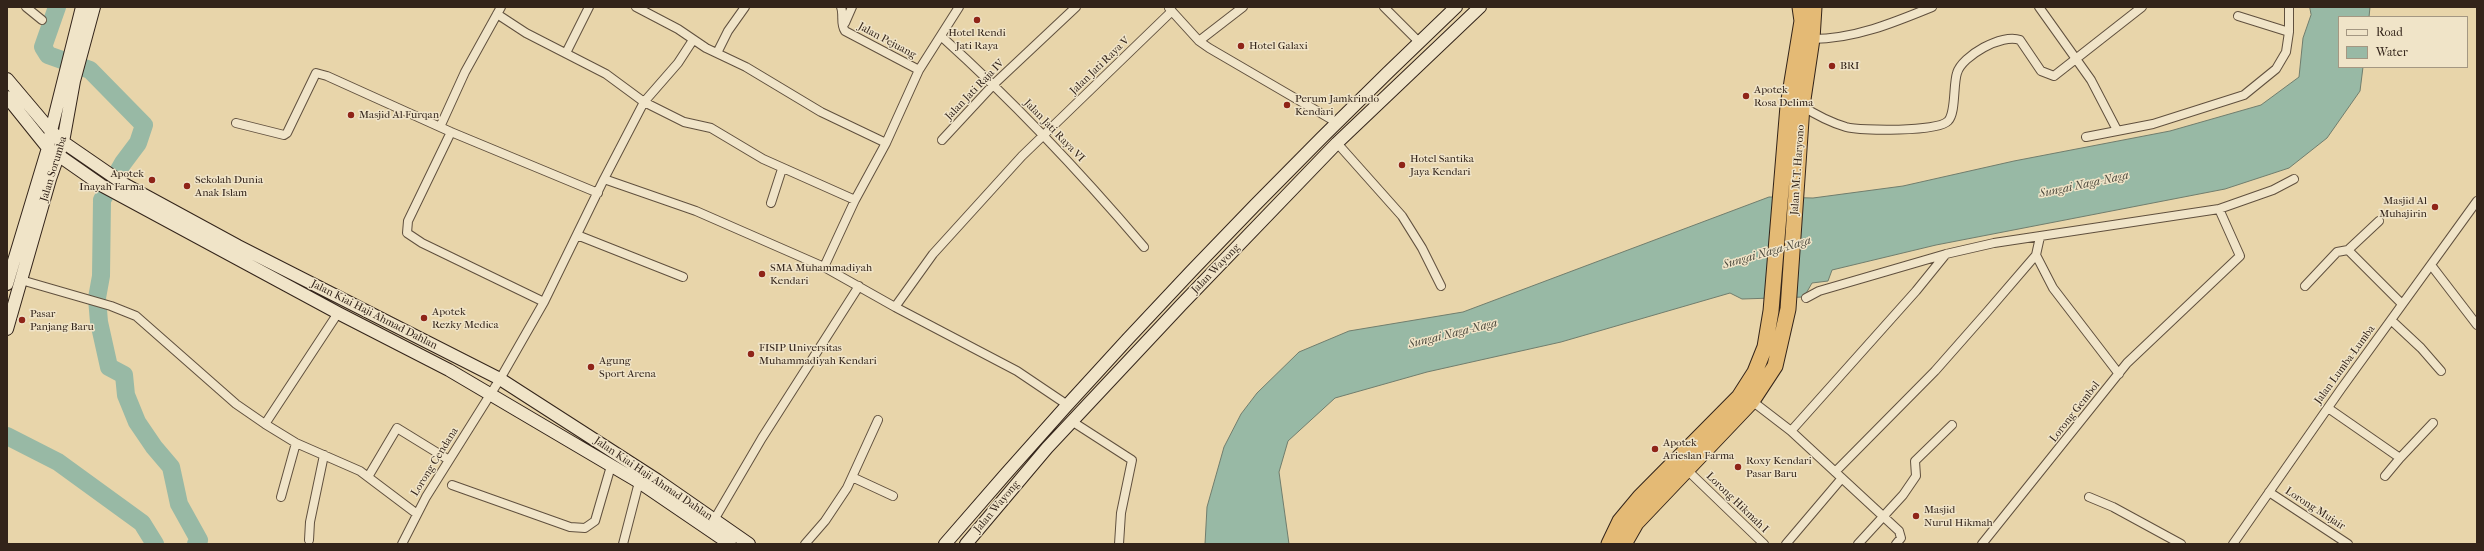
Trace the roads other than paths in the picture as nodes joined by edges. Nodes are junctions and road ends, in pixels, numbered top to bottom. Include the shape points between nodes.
1 (26, 7) edge
2 (82, 7) edge
3 (94, 7) edge
4 (589, 7) edge
5 (636, 7) edge
6 (745, 7) edge
7 (841, 7) edge
8 (852, 7) edge
9 (960, 7) edge
10 (1076, 7) edge
11 (1243, 7) edge
12 (1384, 7) edge
13 (1456, 7) edge
14 (1480, 7) edge
15 (1800, 7) edge
16 (1814, 7) edge
17 (1932, 7) edge
18 (2039, 7) edge
19 (2142, 7) edge
20 (2289, 7) edge
21 (1170, 9) edge
22 (499, 11) edge
23 (2238, 16) dead end
24 (42, 20) dead end
25 (843, 28) junction
26 (2289, 32) junction
27 (942, 37) junction
28 (693, 40) junction
29 (1812, 40) junction
30 (1199, 41) junction
31 (1419, 42) junction
32 (566, 53) junction
33 (717, 53) junction
34 (2078, 60) junction
35 (73, 62) junction
36 (919, 70) junction
37 (7, 79) edge
38 (994, 84) junction
39 (7, 97) edge
40 (644, 102) junction
41 (1802, 106) junction
42 (1336, 122) junction
43 (236, 123) dead end
44 (440, 127) junction
45 (2117, 130) junction
46 (51, 131) junction
47 (451, 132) junction
48 (1042, 136) junction
49 (2086, 137) dead end
50 (942, 140) dead end
51 (63, 142) junction
52 (886, 142) junction
53 (1337, 143) junction
54 (53, 152) junction
55 (782, 168) junction
56 (604, 178) junction
57 (2294, 179) dead end
58 (121, 189) junction
59 (598, 193) junction
60 (855, 200) junction
61 (2477, 201) edge
62 (771, 203) dead end
63 (2219, 209) junction
64 (2379, 221) dead end
65 (577, 235) junction
66 (2040, 237) junction
67 (1144, 247) dead end
68 (2348, 250) junction
69 (1946, 254) junction
70 (2036, 255) junction
71 (2431, 265) junction
72 (824, 267) junction
73 (8, 277) edge
74 (683, 277) dead end
75 (21, 280) junction
76 (859, 286) junction
77 (1441, 286) dead end
78 (2305, 286) dead end
79 (1806, 298) dead end
80 (544, 302) junction
81 (2402, 304) junction
82 (895, 307) junction
83 (338, 313) junction
84 (2391, 320) junction
85 (2477, 325) edge
86 (7, 329) edge
87 (2441, 371) dead end
88 (2118, 374) junction
89 (500, 379) junction
90 (490, 394) junction
91 (1752, 401) junction
92 (1066, 404) junction
93 (2328, 408) junction
94 (878, 420) dead end
95 (1073, 422) junction
96 (2433, 423) dead end
97 (265, 424) junction
98 (1952, 425) dead end
99 (1791, 431) junction
100 (296, 443) junction
101 (324, 455) junction
102 (2400, 458) junction
103 (449, 460) junction
104 (1681, 465) junction
105 (611, 466) junction
106 (1838, 475) junction
107 (2385, 476) dead end
108 (368, 477) junction
109 (852, 477) junction
110 (639, 482) junction
111 (452, 485) dead end
112 (2269, 492) junction
113 (893, 496) dead end
114 (281, 497) dead end
115 (2089, 497) dead end
116 (417, 514) junction
117 (1884, 517) junction
118 (714, 520) junction
119 (309, 540) dead end
120 (402, 544) edge
121 (623, 544) edge
122 (730, 544) edge
123 (749, 544) edge
124 (805, 544) edge
125 (945, 544) edge
126 (966, 544) edge
127 (1119, 544) edge
128 (1609, 544) edge
129 (1624, 544) edge
130 (1764, 544) edge
131 (1786, 544) edge
132 (1858, 544) edge
133 (1896, 544) edge
134 (1982, 544) edge
135 (2181, 544) edge
136 (2233, 544) edge
137 (2348, 544) edge

1 - 24 street
2 - 35 main road, Jalan Sorumba
3 - 35 main road, Jalan Sorumba
4 - 32 street
5 - 28 street via 678,29
6 - 33 street via 728,31
7 - 25 street, Jalan Pejuang
8 - 25 street
9 - 27 street
10 - 38 street, Jalan Jati Raja IV
11 - 30 street
12 - 31 street
13 - 31 main road, Jalan Wayong
14 - 53 main road, Jalan Wayong
15 - 104 highway, Jalan M.T. Haryono via 1802,21 1788,106 1771,311 1765,347 1755,372 1739,397
16 - 29 highway, Jalan M.T. Haryono
17 - 29 street via 1873,30 1831,39
18 - 34 street
19 - 34 street
20 - 26 street
21 - 30 street
21 - 48 street, Jalan Jati Raya V
22 - 32 street
22 - 44 street via 465,72
23 - 26 street
25 - 36 street, Jalan Pejuang
26 - 45 street via 2286,52 2276,70 2244,95 2153,124
27 - 36 street
27 - 38 street, Jalan Jati Raya VI
28 - 33 street
28 - 40 street, Lorong Cendana via 678,63
29 - 41 highway, Jalan M.T. Haryono
30 - 42 street
31 - 42 main road, Jalan Wayong
32 - 40 street via 606,74
33 - 52 street via 746,67 822,112
34 - 41 street via 2051,77 2041,71 2020,40 1996,40 1967,60 1957,72 1951,118 1947,122 1931,127 1875,130 1848,127 1823,119
34 - 45 street
35 - 46 main road, Jalan Sorumba
35 - 51 main road, Jalan Sorumba
36 - 52 street
37 - 46 main road, Jalan Kiai Haji Ahmad Dahlan
38 - 48 street, Jalan Jati Raya VI
38 - 50 street, Jalan Jati Raja IV
39 - 54 main road, Jalan Kiai Haji Ahmad Dahlan
40 - 55 street via 684,122 711,128
40 - 56 street, Lorong Cendana
41 - 91 highway, Jalan M.T. Haryono via 1788,309 1775,366
42 - 92 main road, Jalan Wayong
43 - 44 street via 284,135 316,74
44 - 47 street
45 - 49 street
46 - 51 main road, Jalan Kiai Haji Ahmad Dahlan
46 - 54 main road, Jalan Sorumba
47 - 59 street
47 - 80 street via 408,221 407,233 422,243
48 - 67 street, Jalan Jati Raya VI via 1067,159
48 - 82 street, Jalan Jati Raya V via 933,254
51 - 54 main road, Jalan Sorumba
51 - 58 main road, Jalan Kiai Haji Ahmad Dahlan via 108,175
52 - 60 street
53 - 77 street via 1402,216
53 - 95 main road, Jalan Wayong
54 - 58 main road, Jalan Kiai Haji Ahmad Dahlan via 101,185
54 - 73 main road, Jalan Sorumba via 42,172
54 - 75 main road, Jalan Sorumba
55 - 60 street
55 - 62 street
56 - 59 street, Lorong Cendana
56 - 72 street via 696,211
57 - 63 street via 2273,190
58 - 83 main road, Jalan Kiai Haji Ahmad Dahlan
58 - 89 main road, Jalan Kiai Haji Ahmad Dahlan
59 - 65 street, Lorong Cendana
60 - 72 street
61 - 71 street, Jalan Lumba-Lumba
63 - 66 street
63 - 88 street, Lorong Gembol via 2240,256
64 - 68 street
65 - 74 street
65 - 80 street, Lorong Cendana
66 - 69 street
66 - 70 street
68 - 78 street via 2337,252
68 - 81 street
69 - 79 street via 1819,291
69 - 99 street
70 - 88 street via 2053,288
70 - 106 street via 1935,371
71 - 81 street, Jalan Lumba-Lumba
71 - 85 street
72 - 76 street
75 - 86 main road, Jalan Sorumba
75 - 97 street via 111,306 136,316 236,404
76 - 82 street
76 - 118 street via 762,438
80 - 89 street, Lorong Cendana
81 - 84 street, Jalan Lumba-Lumba
82 - 92 street via 1017,371
83 - 90 main road, Jalan Kiai Haji Ahmad Dahlan
83 - 97 street
84 - 87 street
84 - 93 street, Jalan Lumba-Lumba
88 - 134 street, Lorong Gembol
89 - 90 street, Lorong Cendana
89 - 118 main road, Jalan Kiai Haji Ahmad Dahlan via 658,480
90 - 103 street, Lorong Cendana
90 - 105 main road, Jalan Kiai Haji Ahmad Dahlan
91 - 99 street
91 - 104 highway, Jalan M.T. Haryono
92 - 125 main road, Jalan Wayong
93 - 102 street
93 - 112 street, Jalan Lumba-Lumba
94 - 109 street
95 - 126 main road, Jalan Wayong via 1047,448
95 - 127 street via 1132,460 1121,513
96 - 102 street
97 - 100 street
98 - 117 street via 1915,461 1916,476
99 - 106 street
100 - 101 street
100 - 114 street
101 - 108 street
101 - 119 street via 310,522
102 - 107 street
103 - 108 street via 397,428
103 - 116 street, Lorong Cendana
104 - 128 highway via 1640,498 1620,521
104 - 129 highway via 1636,523
104 - 130 street, Lorong Hikmah I
105 - 110 main road, Jalan Kiai Haji Ahmad Dahlan
105 - 111 street via 595,521 585,528 570,527
106 - 117 street
106 - 131 street
108 - 116 street
109 - 113 street
109 - 124 street via 832,511
110 - 121 street
110 - 122 main road, Jalan Kiai Haji Ahmad Dahlan
112 - 136 street, Jalan Lumba-Lumba
112 - 137 street, Lorong Mujair
115 - 135 street via 2113,507
116 - 120 street, Lorong Cendana
117 - 132 street
117 - 133 street via 1900,531 1901,538
118 - 123 main road, Jalan Kiai Haji Ahmad Dahlan

